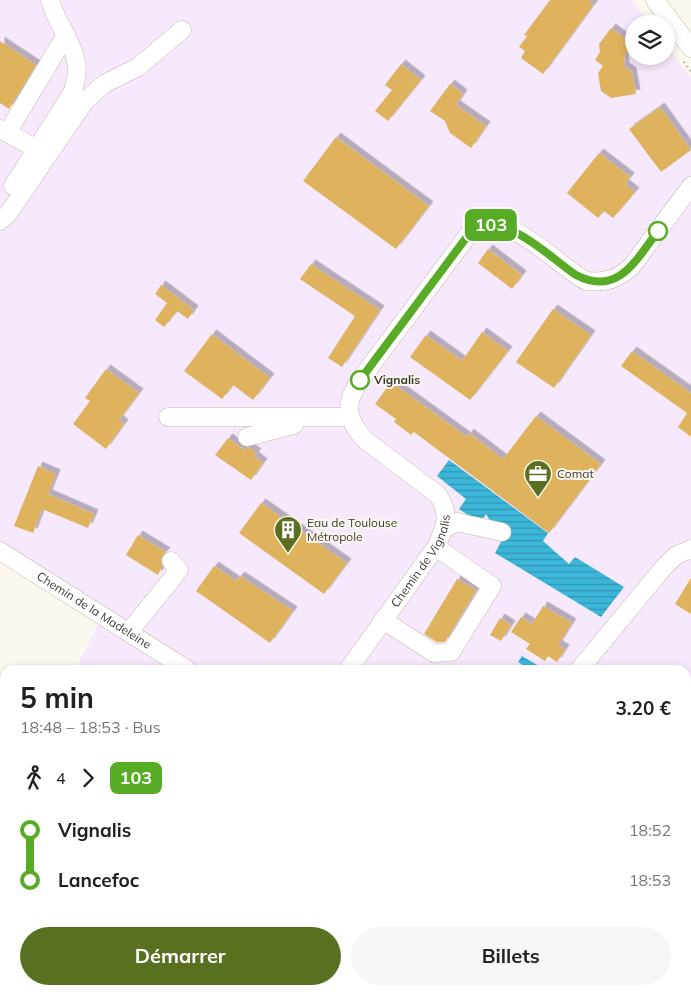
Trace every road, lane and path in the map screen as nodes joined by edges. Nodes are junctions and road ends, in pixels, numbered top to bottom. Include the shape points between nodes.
1 (50, 0) edge
2 (655, 0) edge
3 (182, 30) dead end
4 (66, 35) junction
5 (691, 48) edge
6 (4, 131) edge
7 (37, 148) junction
8 (691, 186) edge
9 (0, 208) edge
10 (0, 221) edge
11 (349, 416) junction
12 (168, 417) dead end
13 (247, 436) dead end
14 (445, 528) junction
15 (502, 532) dead end
16 (436, 547) junction
17 (691, 549) edge
18 (0, 551) edge
19 (171, 561) dead end
20 (383, 620) junction
21 (129, 632) junction
22 (175, 665) edge
23 (352, 665) edge
24 (583, 665) edge

1 - 4 street
2 - 5 street
3 - 10 street via 138,66 104,84 85,101
4 - 6 street
4 - 7 street via 78,63 78,78
6 - 7 street
7 - 9 street
8 - 11 street via 632,266 622,276 611,280 586,281 503,227 490,225 469,234 358,383 348,407
11 - 12 street
11 - 13 street
11 - 14 street, Chemin de Vignalis via 365,440 438,495 447,516
14 - 15 street via 457,522
14 - 16 street, Chemin de Vignalis
16 - 20 street, Chemin de Vignalis
16 - 20 street via 492,586 451,652 434,652
17 - 24 street via 675,556 664,567
18 - 21 street, Chemin de la Madeleine
19 - 21 street via 179,570
20 - 23 street, Chemin de Vignalis
21 - 22 street, Chemin de la Madeleine

